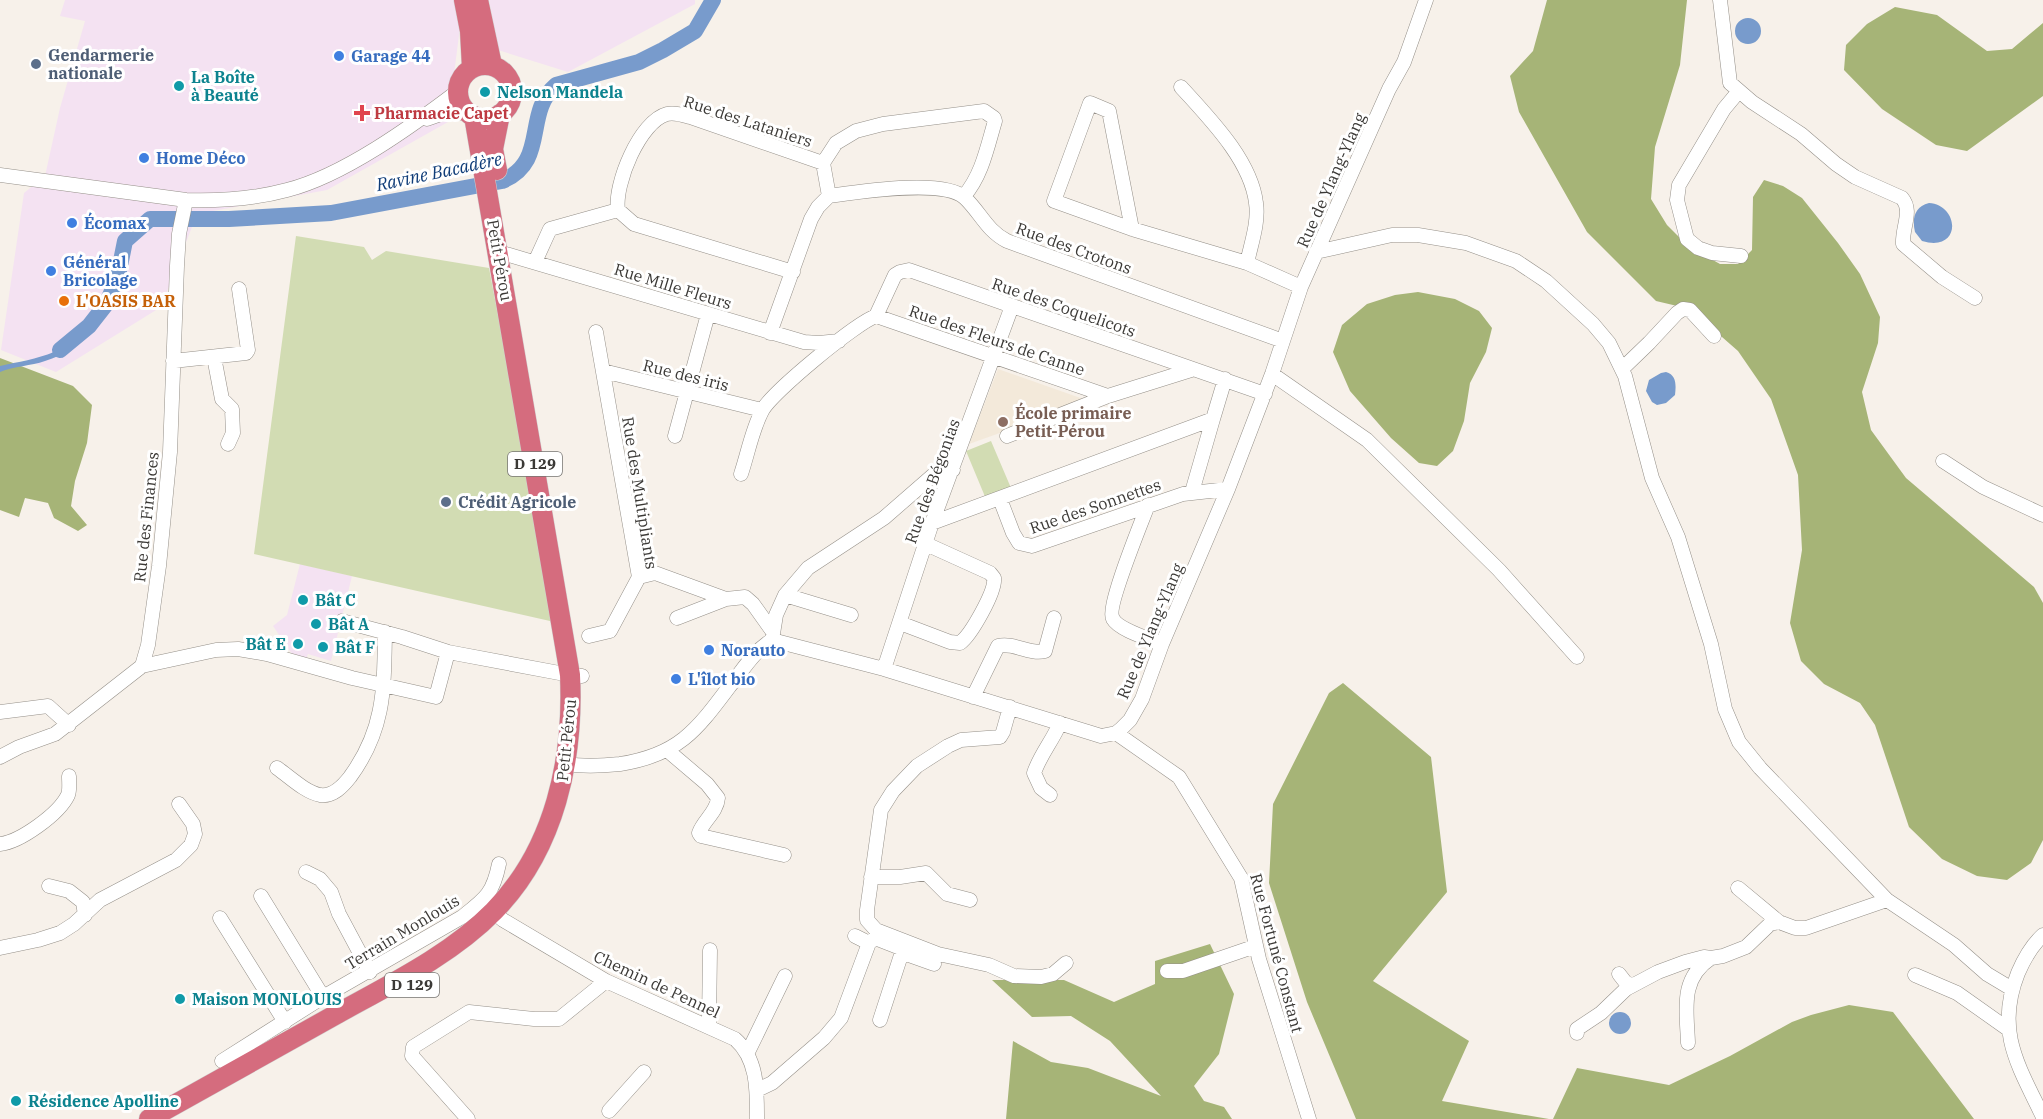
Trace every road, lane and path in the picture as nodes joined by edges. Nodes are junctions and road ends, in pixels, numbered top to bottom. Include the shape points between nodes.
1 (464, 0) edge
2 (478, 0) edge
3 (1426, 0) edge
4 (1720, 0) edge
5 (482, 66) junction
6 (1181, 87) dead end
7 (458, 91) junction
8 (1739, 91) junction
9 (500, 114) junction
10 (471, 115) junction
11 (414, 124) junction
12 (823, 163) junction
13 (0, 175) edge
14 (493, 183) junction
15 (829, 196) junction
16 (964, 196) junction
17 (618, 210) junction
18 (183, 212) junction
19 (1132, 229) junction
20 (1316, 252) junction
21 (505, 254) junction
22 (1741, 256) dead end
23 (535, 262) junction
24 (1247, 263) junction
25 (793, 272) junction
26 (1301, 287) junction
27 (239, 289) dead end
28 (1975, 298) dead end
29 (1012, 306) junction
30 (708, 314) junction
31 (876, 316) junction
32 (596, 332) dead end
33 (770, 333) junction
34 (1714, 336) dead end
35 (839, 341) junction
36 (1282, 341) junction
37 (214, 357) junction
38 (994, 358) junction
39 (172, 361) junction
40 (1622, 369) junction
41 (1191, 370) junction
42 (603, 371) junction
43 (1272, 374) junction
44 (1225, 379) junction
45 (687, 392) junction
46 (1264, 394) junction
47 (1108, 396) junction
48 (762, 410) junction
49 (1213, 419) junction
50 (675, 436) dead end
51 (1007, 436) dead end
52 (228, 444) dead end
53 (1942, 461) dead end
54 (953, 470) junction
55 (741, 474) dead end
56 (1228, 489) junction
57 (1192, 492) junction
58 (1000, 499) junction
59 (1148, 505) junction
60 (2043, 515) edge
61 (932, 523) junction
62 (926, 544) junction
63 (639, 577) junction
64 (784, 595) junction
65 (726, 599) junction
66 (851, 615) dead end
67 (677, 618) dead end
68 (1054, 618) dead end
69 (342, 621) dead end
70 (900, 623) junction
71 (385, 632) junction
72 (588, 636) dead end
73 (773, 636) junction
74 (1162, 644) junction
75 (448, 652) junction
76 (1577, 657) dead end
77 (142, 666) junction
78 (884, 669) junction
79 (576, 676) junction
80 (385, 686) junction
81 (973, 697) junction
82 (1010, 706) junction
83 (0, 712) edge
84 (1060, 723) junction
85 (69, 725) junction
86 (1116, 733) junction
87 (667, 750) junction
88 (1, 755) edge
89 (572, 765) junction
90 (277, 768) dead end
91 (69, 776) dead end
92 (1050, 795) dead end
93 (180, 804) dead end
94 (0, 844) edge
95 (784, 855) dead end
96 (499, 864) dead end
97 (306, 872) dead end
98 (871, 877) junction
99 (50, 886) dead end
100 (1737, 888) dead end
101 (261, 896) dead end
102 (970, 900) dead end
103 (1887, 900) junction
104 (85, 915) junction
105 (498, 916) junction
106 (220, 918) dead end
107 (1779, 922) junction
108 (2043, 935) edge
109 (855, 936) dead end
110 (869, 943) junction
111 (1256, 946) junction
112 (0, 948) edge
113 (710, 950) dead end
114 (903, 953) junction
115 (1711, 958) junction
116 (1066, 963) dead end
117 (934, 964) dead end
118 (1167, 971) dead end
119 (370, 972) junction
120 (1619, 974) dead end
121 (1915, 975) dead end
122 (785, 976) dead end
123 (606, 981) junction
124 (1632, 985) junction
125 (2012, 989) junction
126 (323, 997) junction
127 (880, 1020) dead end
128 (285, 1022) junction
129 (709, 1025) junction
130 (308, 1026) junction
131 (2007, 1029) junction
132 (1577, 1033) dead end
133 (1688, 1043) dead end
134 (748, 1052) junction
135 (222, 1061) dead end
136 (644, 1072) dead end
137 (757, 1090) junction
138 (172, 1112) edge
139 (610, 1116) edge
140 (2043, 1117) edge
141 (149, 1119) edge
142 (158, 1119) edge
143 (468, 1119) edge
144 (757, 1119) edge
145 (1309, 1119) edge

1 - 5 highway
2 - 5 highway
3 - 20 street, Rue de Ylang-Ylang via 1404,62
4 - 8 street via 1730,83
5 - 7 highway via 462,77
5 - 9 highway, D 129 via 504,71 511,84 512,98
6 - 24 street via 1247,170 1257,203
7 - 10 highway, D 129 via 460,103
7 - 11 street
8 - 22 street via 1679,184 1677,200 1686,239 1712,254
8 - 28 street via 1801,134 1836,165 1902,198 1908,212 1903,243 1942,277
9 - 10 highway via 487,119
9 - 14 highway, Petit Pérou / D 129 via 493,149
10 - 11 street via 444,113
10 - 14 highway, Petit Pérou / D 129
11 - 18 street via 332,174 288,190 216,201
12 - 15 street
12 - 16 street via 836,143 856,131 984,111 994,121 981,168
12 - 17 street, Rue des Lataniers via 669,113 641,134 621,183
13 - 18 street
14 - 21 highway, Petit Pérou / D 129
15 - 16 street via 908,188 940,189
15 - 25 street via 811,219
16 - 36 street, Rue des Crotons via 987,226 1006,241
17 - 23 street via 550,229
17 - 25 street via 634,224
18 - 39 street, Rue des Finances
19 - 19 street via 1109,111 1090,103 1054,201
19 - 24 street
20 - 26 street, Rue de Ylang-Ylang
20 - 40 street via 1392,235 1418,235 1466,243 1516,261 1546,281 1593,324 1609,343
21 - 23 street, Rue Mille Fleurs
21 - 79 highway, Petit Pérou / D 129
23 - 30 street, Rue Mille Fleurs
24 - 26 street
25 - 33 street
26 - 36 street, Rue de Ylang-Ylang
27 - 37 street via 248,352
29 - 31 street, Rue des Coquelicots via 909,270 895,275
29 - 38 street, Rue des Bégonias
29 - 41 street, Rue des Coquelicots
30 - 33 street, Rue Mille Fleurs
30 - 45 street
31 - 35 street
31 - 38 street, Rue des Fleurs de Canne
32 - 42 street, Rue des Multipliants
33 - 35 street, Rue Mille Fleurs via 810,343
34 - 40 street via 1690,310 1683,309
35 - 48 street
36 - 43 street, Rue de Ylang-Ylang
37 - 39 street
37 - 52 street via 222,399 232,409 233,433
38 - 47 street, Rue des Fleurs de Canne
38 - 54 street, Rue des Bégonias
39 - 77 street, Rue des Finances via 170,452 159,566
40 - 103 street via 1652,478 1678,537 1711,644 1725,709 1739,742
41 - 44 street, Rue des Coquelicots
41 - 47 street
42 - 45 street, Rue des iris
42 - 63 street, Rue des Multipliants
43 - 46 street, Rue de Ylang-Ylang
43 - 76 street via 1367,440 1499,570
44 - 46 street, Rue des Coquelicots
44 - 49 street
45 - 48 street, Rue des iris
45 - 50 street
46 - 56 street, Rue de Ylang-Ylang
47 - 51 street
48 - 55 street
49 - 57 street
49 - 58 street
53 - 60 street via 1983,487
54 - 61 street, Rue des Bégonias
54 - 64 street via 938,471 928,478 884,518 808,568
56 - 57 street, Rue des Sonnettes
56 - 74 street, Rue de Ylang-Ylang
57 - 59 street, Rue des Sonnettes
58 - 59 street, Rue des Sonnettes via 1019,543 1032,546
58 - 61 street
59 - 74 street via 1113,598 1111,615 1125,629
61 - 62 street, Rue des Bégonias
62 - 70 street, Rue des Bégonias
62 - 70 street via 993,575 995,583 970,633 960,643
63 - 65 street via 655,573
63 - 72 street, Rue des Multipliants via 610,631
64 - 66 street
64 - 73 street
65 - 67 street
65 - 73 street via 750,600
68 - 81 street via 1045,651 998,646
69 - 71 street
70 - 78 street, Rue des Bégonias
71 - 75 street
71 - 80 street
73 - 78 street
73 - 87 street via 754,653 703,721
74 - 86 street, Rue de Ylang-Ylang via 1142,699 1130,720
75 - 79 street
75 - 80 street via 436,697
77 - 80 street via 238,649
77 - 85 street
78 - 81 street
79 - 89 highway, Petit Pérou / D 129 via 571,719
80 - 90 street via 374,736 341,788 320,795
81 - 82 street
82 - 84 street
82 - 98 street via 1000,737 953,743 917,766 893,791 881,810
83 - 85 street via 48,706
84 - 86 street via 1101,736
84 - 92 street via 1034,773 1041,788
85 - 88 street via 50,737
86 - 111 street, Rue Fortuné Constant via 1173,771 1184,784 1241,878
87 - 89 street via 637,761 598,767
87 - 95 street via 718,798 701,828 701,836
89 - 105 highway, Petit Pérou / D 129 via 540,844
91 - 94 street via 69,793 59,807 28,833
93 - 104 street via 193,824 191,845 166,866 100,900
96 - 119 street, Terrain Monlouis via 495,882 479,903
97 - 119 street via 320,879 331,892
98 - 102 street via 926,873 947,894
98 - 116 street via 867,920 876,930 938,954 989,965 1014,976 1041,977 1053,974
99 - 104 street via 69,891 82,902
100 - 107 street
101 - 126 street
103 - 107 street via 1806,928
103 - 125 street
104 - 112 street via 60,933
105 - 123 street, Chemin de Pennel
105 - 130 highway, Petit Pérou / D 129 via 456,957 417,982
106 - 128 street
107 - 115 street via 1770,924 1746,947
108 - 125 street via 2033,944
109 - 110 street
110 - 114 street via 875,938 902,948
110 - 137 street via 841,1018 772,1083
111 - 118 street via 1183,971
111 - 145 street, Rue Fortuné Constant
113 - 129 street
114 - 117 street
114 - 127 street
115 - 124 street via 1685,962
115 - 133 street via 1700,967 1687,991
119 - 126 street, Terrain Monlouis
120 - 124 street
121 - 131 street via 1957,993
122 - 134 street
123 - 129 street, Chemin de Pennel
123 - 143 street via 559,1018 469,1012 413,1047 412,1056
124 - 132 street via 1577,1029
125 - 131 street
126 - 130 street, Terrain Monlouis
128 - 130 street, Terrain Monlouis
128 - 135 street, Terrain Monlouis
129 - 134 street, Chemin de Pennel via 735,1038
130 - 138 highway, Petit Pérou / D 129
131 - 140 street via 2019,1067
134 - 137 street
136 - 139 street
137 - 144 street
138 - 141 highway, Petit Pérou / D 129
138 - 142 street

